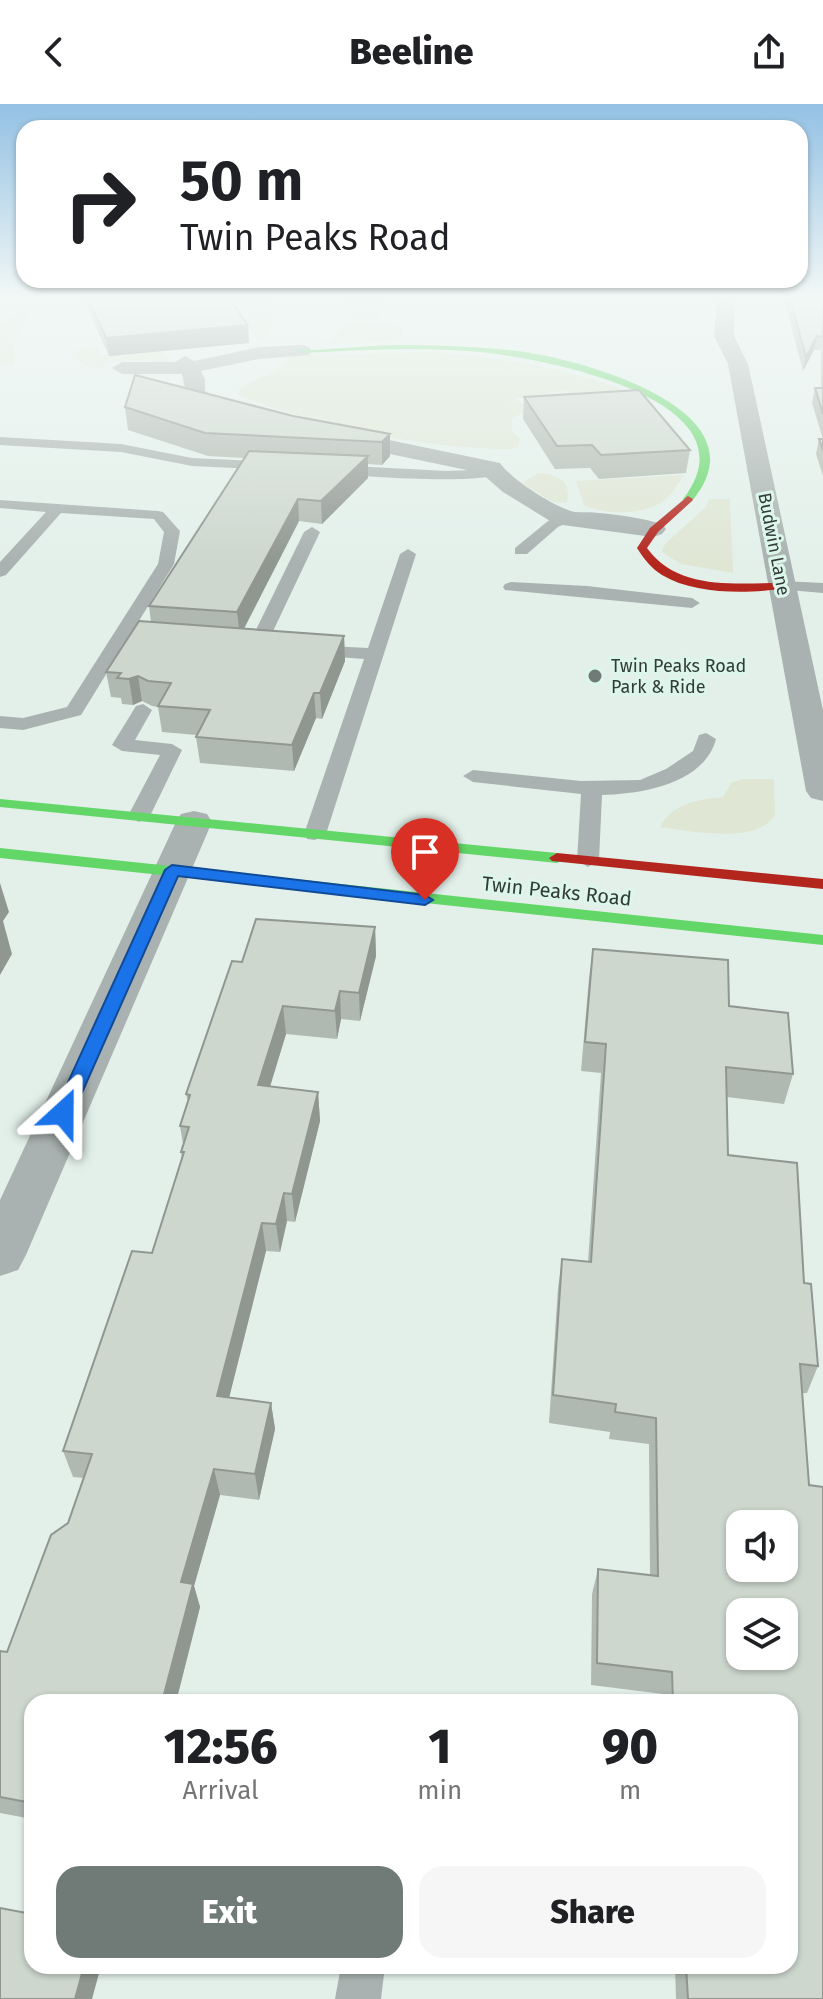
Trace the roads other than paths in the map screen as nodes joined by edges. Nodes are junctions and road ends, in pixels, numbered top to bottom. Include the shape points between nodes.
1 (194, 387) edge
2 (636, 387) edge
3 (743, 387) edge
4 (265, 420) edge
5 (304, 429) edge
6 (0, 441) edge
7 (288, 467) edge
8 (320, 469) edge
9 (493, 470) junction
10 (0, 504) edge
11 (57, 508) junction
12 (564, 519) junction
13 (653, 529) junction
14 (312, 532) edge
15 (521, 551) dead end
16 (408, 554) dead end
17 (0, 572) edge
18 (782, 586) junction
19 (511, 587) dead end
20 (823, 588) edge
21 (692, 603) dead end
22 (374, 654) junction
23 (143, 710) edge
24 (0, 722) edge
25 (706, 739) dead end
26 (473, 776) dead end
27 (822, 782) edge
28 (592, 786) junction
29 (0, 803) edge
30 (139, 816) junction
31 (194, 822) junction
32 (315, 834) junction
33 (0, 853) edge
34 (588, 860) junction
35 (172, 870) junction
36 (823, 884) edge
37 (823, 940) edge
38 (0, 1255) edge
39 (362, 1974) edge
40 (358, 1999) edge

1 - 4 street via 200,399
2 - 13 main road via 687,420 702,438 707,460 692,495
3 - 18 street, Budwin Lane
5 - 9 street
6 - 7 lane
8 - 9 lane via 447,475
9 - 12 street
10 - 11 lane
11 - 17 lane
11 - 24 lane via 158,515 172,531 166,564 129,636 74,711 23,724
12 - 13 street
12 - 15 lane
13 - 18 main road via 642,548 649,566 660,573 692,581
14 - 22 lane via 264,646
16 - 22 lane
18 - 20 lane
18 - 27 street, Budwin Lane
19 - 21 lane
22 - 32 lane
23 - 30 lane via 122,745 172,750
25 - 28 lane via 702,754 661,780 631,787
26 - 28 lane
28 - 34 lane
29 - 30 main road, Twin Peaks Road
30 - 31 main road, Twin Peaks Road
31 - 32 main road, Twin Peaks Road
31 - 35 street
32 - 34 main road, Twin Peaks Road
33 - 35 main road, Twin Peaks Road
34 - 36 main road, Twin Peaks Road
35 - 37 main road, Twin Peaks Road
35 - 38 street
39 - 40 lane

